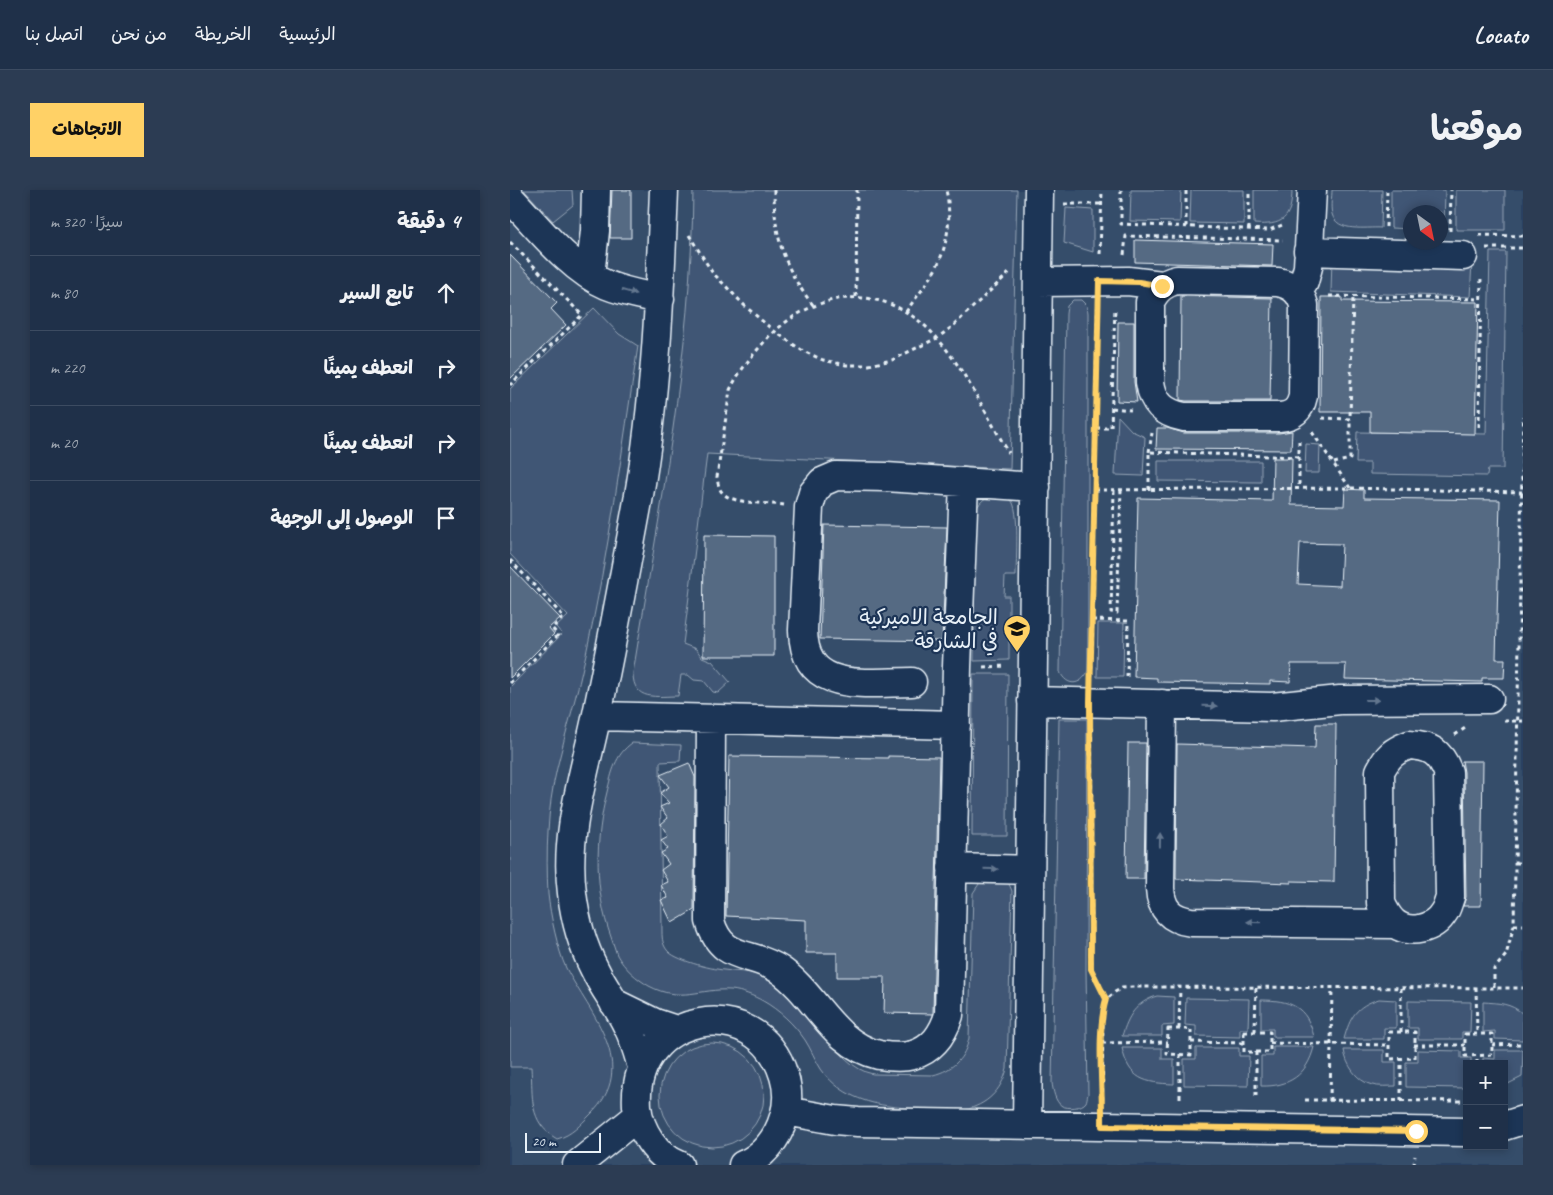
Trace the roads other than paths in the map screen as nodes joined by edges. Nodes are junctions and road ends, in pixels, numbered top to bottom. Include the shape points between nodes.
1 (664, 190) edge
2 (1312, 190) edge
3 (1039, 197) edge
4 (510, 198) edge
5 (596, 199) edge
6 (1456, 245) road end
7 (561, 251) junction
8 (1308, 251) junction
9 (590, 275) junction
10 (1038, 282) junction
11 (1162, 286) junction
12 (1299, 294) junction
13 (660, 299) junction
14 (964, 482) junction
15 (1036, 487) junction
16 (912, 682) dead end
17 (1032, 701) junction
18 (1162, 704) junction
19 (1496, 710) road end
20 (597, 716) junction
21 (711, 720) junction
22 (956, 725) junction
23 (953, 859) junction
24 (1030, 861) junction
25 (1395, 924) junction
26 (614, 1003) junction
27 (676, 1030) junction
28 (642, 1067) junction
29 (786, 1111) junction
30 (638, 1116) junction
31 (1523, 1120) edge
32 (1027, 1125) junction
33 (1508, 1125) edge
34 (1463, 1132) edge
35 (1508, 1137) edge
36 (1523, 1142) edge
37 (576, 1165) edge
38 (680, 1165) edge
39 (743, 1165) edge

1 - 13 street
2 - 8 street
3 - 10 street
4 - 7 street
5 - 7 street via 586,224
5 - 9 street
6 - 8 street
7 - 9 street
8 - 12 street via 1308,267
9 -> 13 street via 631,293
10 - 11 street via 1098,291 1139,282
10 - 15 street
11 - 12 street via 1177,280 1278,282 1293,287
11 - 12 street via 1150,302 1152,393 1164,410 1184,417 1298,415 1303,396 1304,313
13 - 20 street via 647,443
14 - 15 street
14 - 16 street via 836,476 822,482 813,493 803,630 807,655 824,675 836,681
14 - 22 street
15 - 17 street
17 - 18 street
17 - 24 street
18 -> 19 street via 1272,707 1340,700
25 -> 18 street via 1181,920 1171,916 1160,898
20 - 21 street
20 - 26 street via 575,813 570,853 572,892 580,932 594,969
21 - 22 street
21 - 23 street via 710,921 713,932 727,949 781,970 852,1045 868,1053 905,1057 921,1053 934,1044 944,1030 949,1015
22 - 23 street
23 - 24 street
24 - 32 street
25 - 25 street via 1380,902 1380,771 1396,750 1408,745 1422,746 1434,750 1448,772 1450,897 1436,922 1423,929
26 - 27 street
26 - 28 street via 627,1023
27 - 28 street via 662,1040
27 - 29 street via 699,1022 724,1022 747,1030 766,1044 780,1063 787,1086
28 - 30 street via 636,1091
29 - 32 street via 858,1122
29 - 39 street via 773,1141 761,1154
30 - 37 street
30 - 38 street via 658,1151
31 - 33 street
32 - 34 street
35 - 36 street

